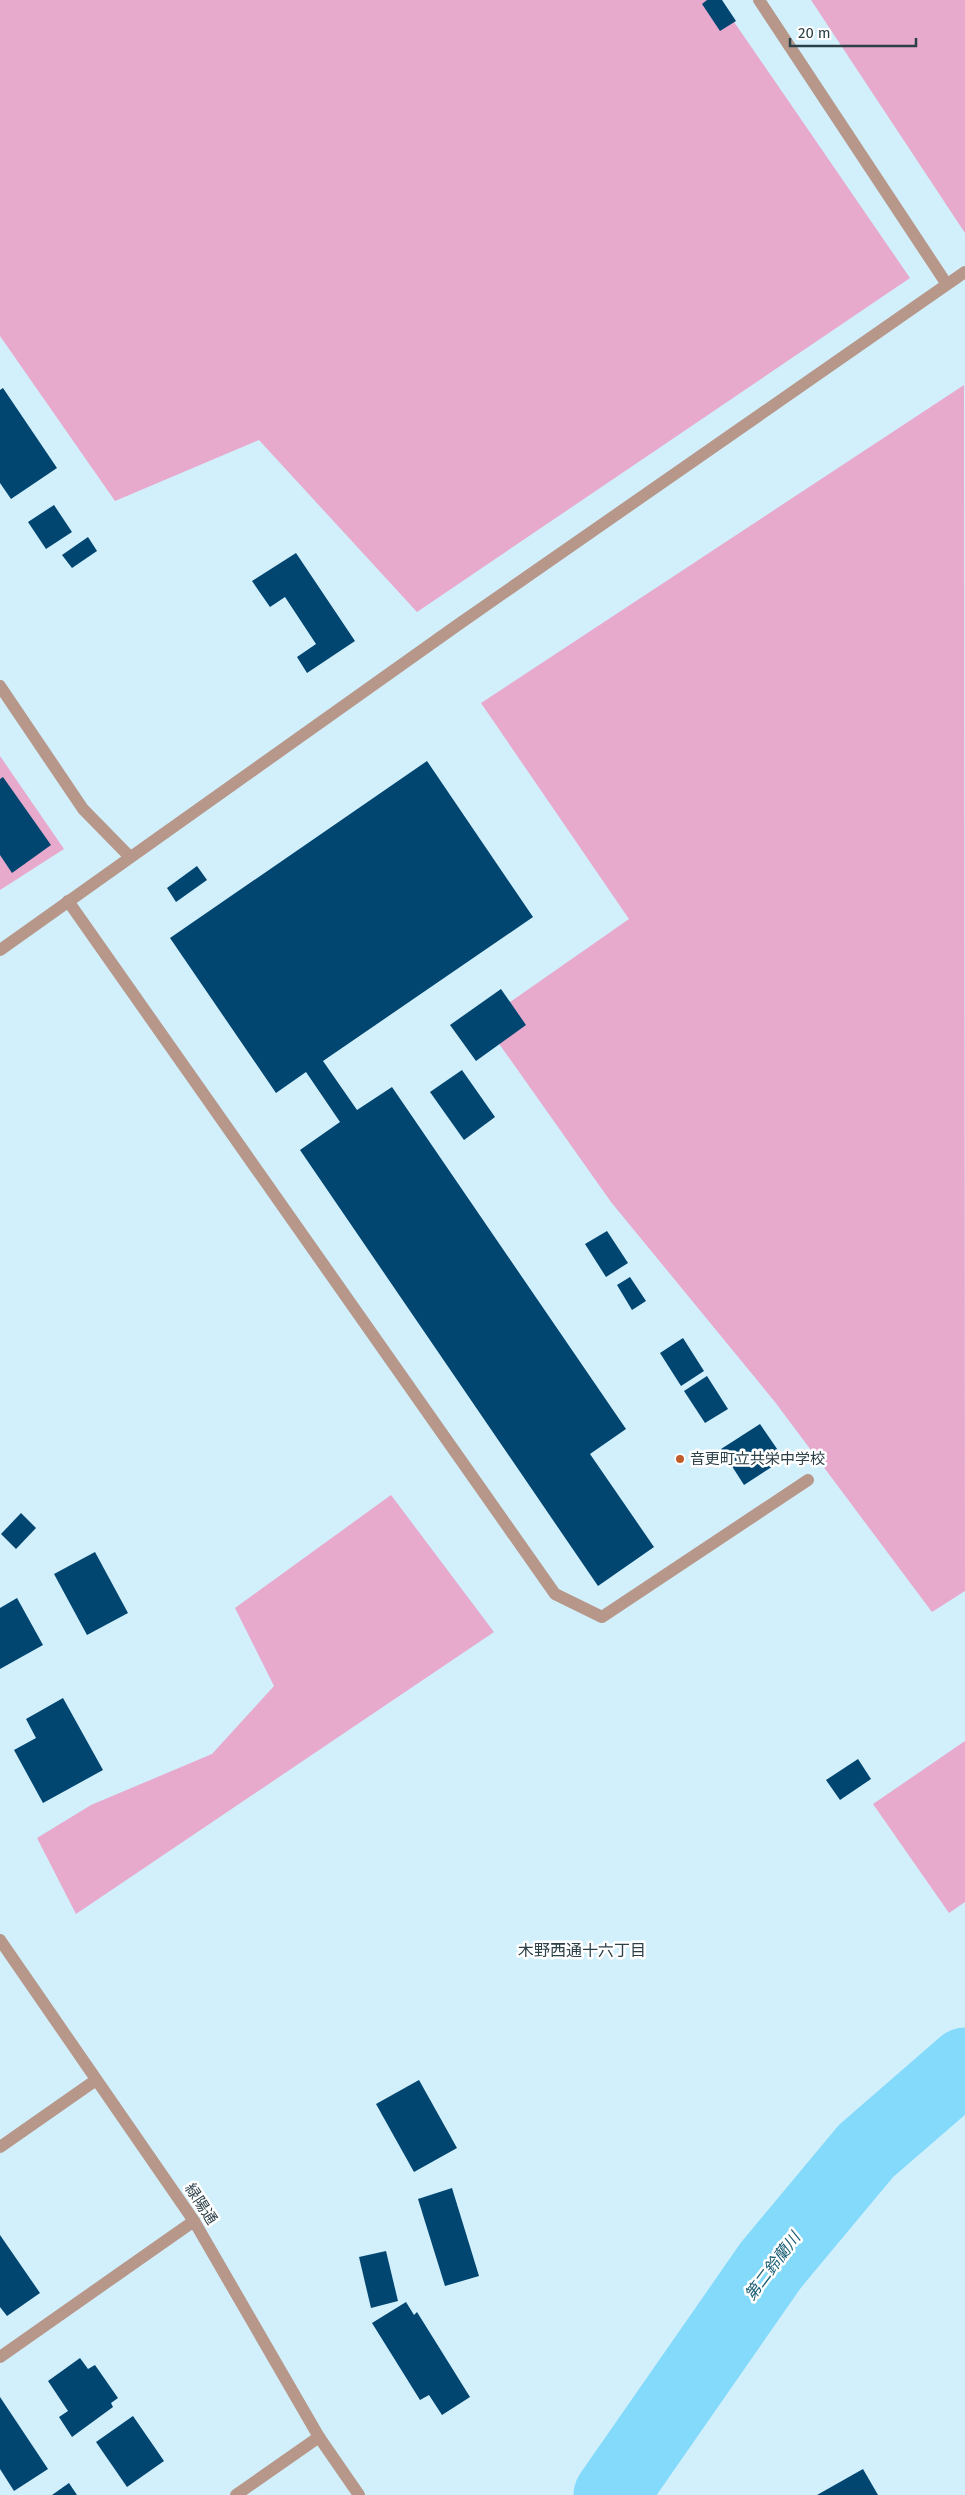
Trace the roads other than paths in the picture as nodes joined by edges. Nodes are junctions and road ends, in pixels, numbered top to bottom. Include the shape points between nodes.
1 (759, 0) edge
2 (965, 272) edge
3 (946, 283) junction
4 (0, 686) edge
5 (130, 857) junction
6 (68, 902) junction
7 (0, 950) edge
8 (808, 1480) dead end
9 (0, 1940) edge
10 (96, 2080) junction
11 (0, 2147) edge
12 (194, 2221) junction
13 (0, 2357) edge
14 (319, 2437) junction
15 (236, 2495) edge
16 (358, 2495) edge

1 - 3 street
2 - 3 street
3 - 5 street
4 - 5 street via 83,809
5 - 6 street
6 - 7 street
6 - 8 street via 555,1594 602,1617
9 - 10 street, 緑陽通
10 - 11 street
10 - 12 street, 緑陽通
12 - 13 street
12 - 14 street, 緑陽通
14 - 15 street
14 - 16 street, 緑陽通

